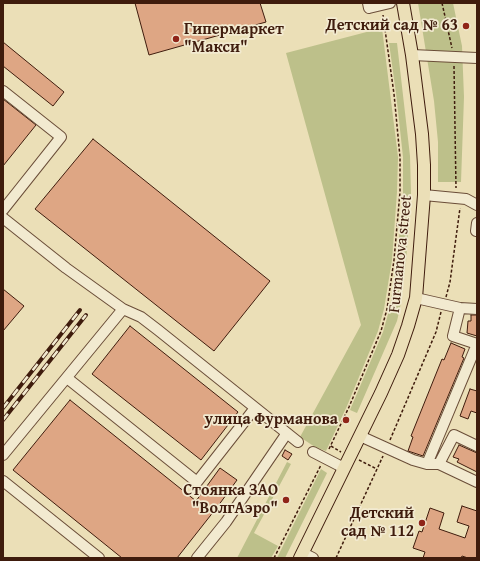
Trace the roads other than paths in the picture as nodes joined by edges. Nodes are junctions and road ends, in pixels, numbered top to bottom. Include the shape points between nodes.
1 (368, 3) edge
2 (403, 3) edge
3 (386, 4) edge
4 (412, 55) junction
5 (477, 58) edge
6 (3, 91) edge
7 (424, 195) junction
8 (477, 205) edge
9 (3, 210) edge
10 (3, 218) edge
11 (416, 298) junction
12 (460, 308) junction
13 (124, 309) junction
14 (477, 309) edge
15 (477, 344) edge
16 (67, 378) junction
17 (255, 408) junction
18 (287, 433) junction
19 (360, 436) junction
20 (298, 442) dead end
21 (477, 446) edge
22 (313, 452) dead end
23 (3, 455) edge
24 (427, 464) junction
25 (439, 464) junction
26 (344, 468) junction
27 (3, 481) edge
28 (477, 482) edge
29 (305, 556) edge
30 (99, 558) edge
31 (197, 558) edge

1 - 3 lane via 369,8
2 - 4 main road, Furmanova street
4 - 5 lane
4 - 7 main road, Furmanova street via 422,134
6 - 9 lane via 61,138
7 - 8 lane via 466,199
7 - 11 main road, Furmanova street
10 - 13 lane via 66,268
11 - 12 lane
11 - 19 main road, Furmanova street via 398,355
12 - 14 lane
12 - 15 lane via 453,336
13 - 16 lane
13 - 17 lane via 141,317
15 - 24 lane
16 - 17 lane via 198,482
16 - 23 lane
17 - 18 lane
18 - 20 lane
18 - 31 lane via 230,517
19 - 24 lane
19 - 26 main road, Furmanova street
21 - 25 lane via 454,436
22 - 26 lane
24 - 25 lane
25 - 28 lane
26 - 29 main road, Furmanova street
27 - 30 lane

